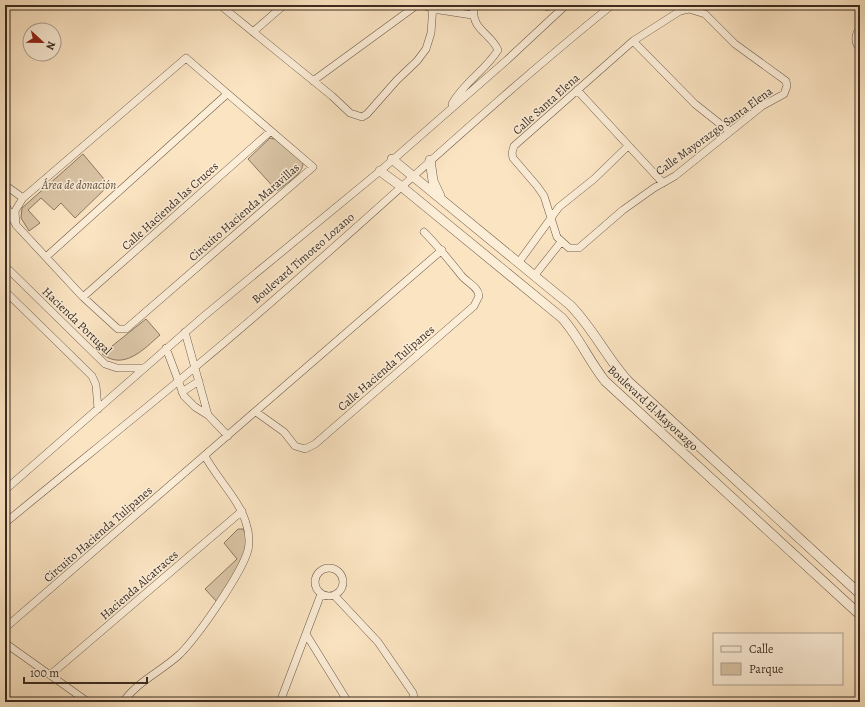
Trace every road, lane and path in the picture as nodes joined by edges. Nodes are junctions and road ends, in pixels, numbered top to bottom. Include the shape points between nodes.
1 (220, 5) edge
2 (284, 5) edge
3 (417, 5) edge
4 (423, 5) edge
5 (474, 5) edge
6 (542, 5) edge
7 (551, 5) edge
8 (566, 5) edge
9 (612, 5) edge
10 (433, 7) edge
11 (695, 10) joint
12 (472, 14) junction
13 (860, 28) edge
14 (253, 32) junction
15 (633, 41) junction
16 (859, 46) edge
17 (313, 81) junction
18 (577, 90) junction
19 (227, 94) junction
20 (450, 109) junction
21 (271, 131) junction
22 (729, 131) junction
23 (628, 146) junction
24 (392, 159) junction
25 (430, 160) junction
26 (380, 171) junction
27 (412, 176) junction
28 (663, 183) junction
29 (5, 185) edge
30 (402, 187) junction
31 (22, 198) junction
32 (442, 199) junction
33 (5, 204) edge
34 (550, 217) junction
35 (16, 225) junction
36 (424, 232) dead end
37 (561, 242) junction
38 (442, 250) junction
39 (46, 257) junction
40 (519, 262) junction
41 (5, 266) edge
42 (534, 276) junction
43 (521, 284) junction
44 (5, 291) edge
45 (83, 297) junction
46 (185, 332) junction
47 (166, 348) junction
48 (144, 368) junction
49 (194, 368) junction
50 (179, 380) junction
51 (199, 381) junction
52 (182, 392) junction
53 (98, 409) junction
54 (256, 412) junction
55 (208, 415) junction
56 (228, 436) junction
57 (205, 456) junction
58 (5, 490) edge
59 (242, 511) junction
60 (5, 523) edge
61 (321, 594) junction
62 (860, 594) edge
63 (334, 595) junction
64 (860, 615) edge
65 (5, 628) edge
66 (306, 634) junction
67 (5, 643) edge
68 (50, 675) junction
69 (87, 702) edge
70 (122, 702) edge
71 (280, 702) edge
72 (348, 702) edge
73 (415, 702) edge

1 - 14 street
2 - 14 street
3 - 17 street
4 - 10 street
5 - 12 street
6 - 7 street
8 - 20 street, Boulevard Timoteo Lozano
9 - 25 street, Boulevard Timoteo Lozano
10 - 12 street
10 - 17 street via 426,49 368,114 362,117 350,114
11 - 15 street, Calle Santa Elena via 680,11
11 - 22 street, Calle Mayorazgo Santa Elena via 705,14 735,44 786,81 784,94 762,106
12 - 20 street via 479,29 498,50 493,59 459,93
13 - 16 street via 856,34
14 - 17 street
15 - 18 street, Calle Santa Elena
15 - 22 street via 695,104
18 - 23 street
18 - 34 street, Calle Santa Elena via 514,146 512,153 516,164 544,196
19 - 21 street, Circuito Hacienda Maravillas
19 - 31 street, Circuito Hacienda Maravillas via 186,58
19 - 39 street
20 - 24 street, Boulevard Timoteo Lozano
21 - 45 street, Calle Hacienda las Cruces
21 - 45 street, Circuito Hacienda Maravillas via 313,167 126,329 118,329
22 - 28 street, Calle Mayorazgo Santa Elena
23 - 28 street
23 - 34 street
24 - 26 street, Boulevard Timoteo Lozano
24 - 27 street, Boulevard El Mayorazgo
25 - 27 street, Boulevard Timoteo Lozano
25 - 32 street via 433,181
26 - 30 street, Boulevard El Mayorazgo
26 - 46 street, Boulevard Timoteo Lozano
27 - 30 street, Boulevard Timoteo Lozano
27 - 32 street, Boulevard El Mayorazgo
28 - 37 street, Calle Mayorazgo Santa Elena via 623,210 583,246 574,249
29 - 31 street
30 - 43 street, Boulevard El Mayorazgo
30 - 49 street, Boulevard Timoteo Lozano
31 - 35 street via 15,211
32 - 40 street, Boulevard El Mayorazgo
33 - 35 street, Circuito Hacienda Maravillas
34 - 37 street, Calle Santa Elena
34 - 40 street
35 - 39 street, Circuito Hacienda Maravillas
36 - 38 street, Calle Hacienda Tulipanes
37 - 42 street
38 - 54 street
38 - 54 street, Calle Hacienda Tulipanes via 462,276 476,288 478,301 315,444 305,449 295,446 284,432
39 - 45 street, Circuito Hacienda Maravillas
40 - 42 street, Boulevard El Mayorazgo
40 - 43 street via 517,274
41 - 48 street, Hacienda Portugal via 105,364 117,368
42 - 62 street, Boulevard El Mayorazgo via 587,322 608,356 628,381
43 - 64 street, Boulevard El Mayorazgo via 566,323 596,369 615,391
44 - 53 street via 92,376 96,386
46 - 47 street, Boulevard Timoteo Lozano
46 - 49 street
47 - 48 street, Boulevard Timoteo Lozano
47 - 50 street
48 - 53 street, Boulevard Timoteo Lozano
49 - 50 street, Boulevard Timoteo Lozano
49 - 51 street
50 - 52 street
50 - 60 street, Boulevard Timoteo Lozano
51 - 52 street
51 - 55 street
52 - 55 street via 189,402
53 - 58 street, Boulevard Timoteo Lozano
54 - 56 street
55 - 56 street
56 - 57 street, Circuito Hacienda Tulipanes
57 - 59 street
57 - 65 street, Circuito Hacienda Tulipanes
59 - 68 street, Hacienda Alcatraces
59 - 70 street via 248,531 248,551 223,596 186,648 167,665 144,680
61 - 63 street
61 - 63 street via 315,587 315,578 324,569 332,568 340,573 343,581 341,590
61 - 66 street
63 - 73 street via 381,647 413,693
66 - 71 street
66 - 72 street
67 - 68 street
68 - 69 street

